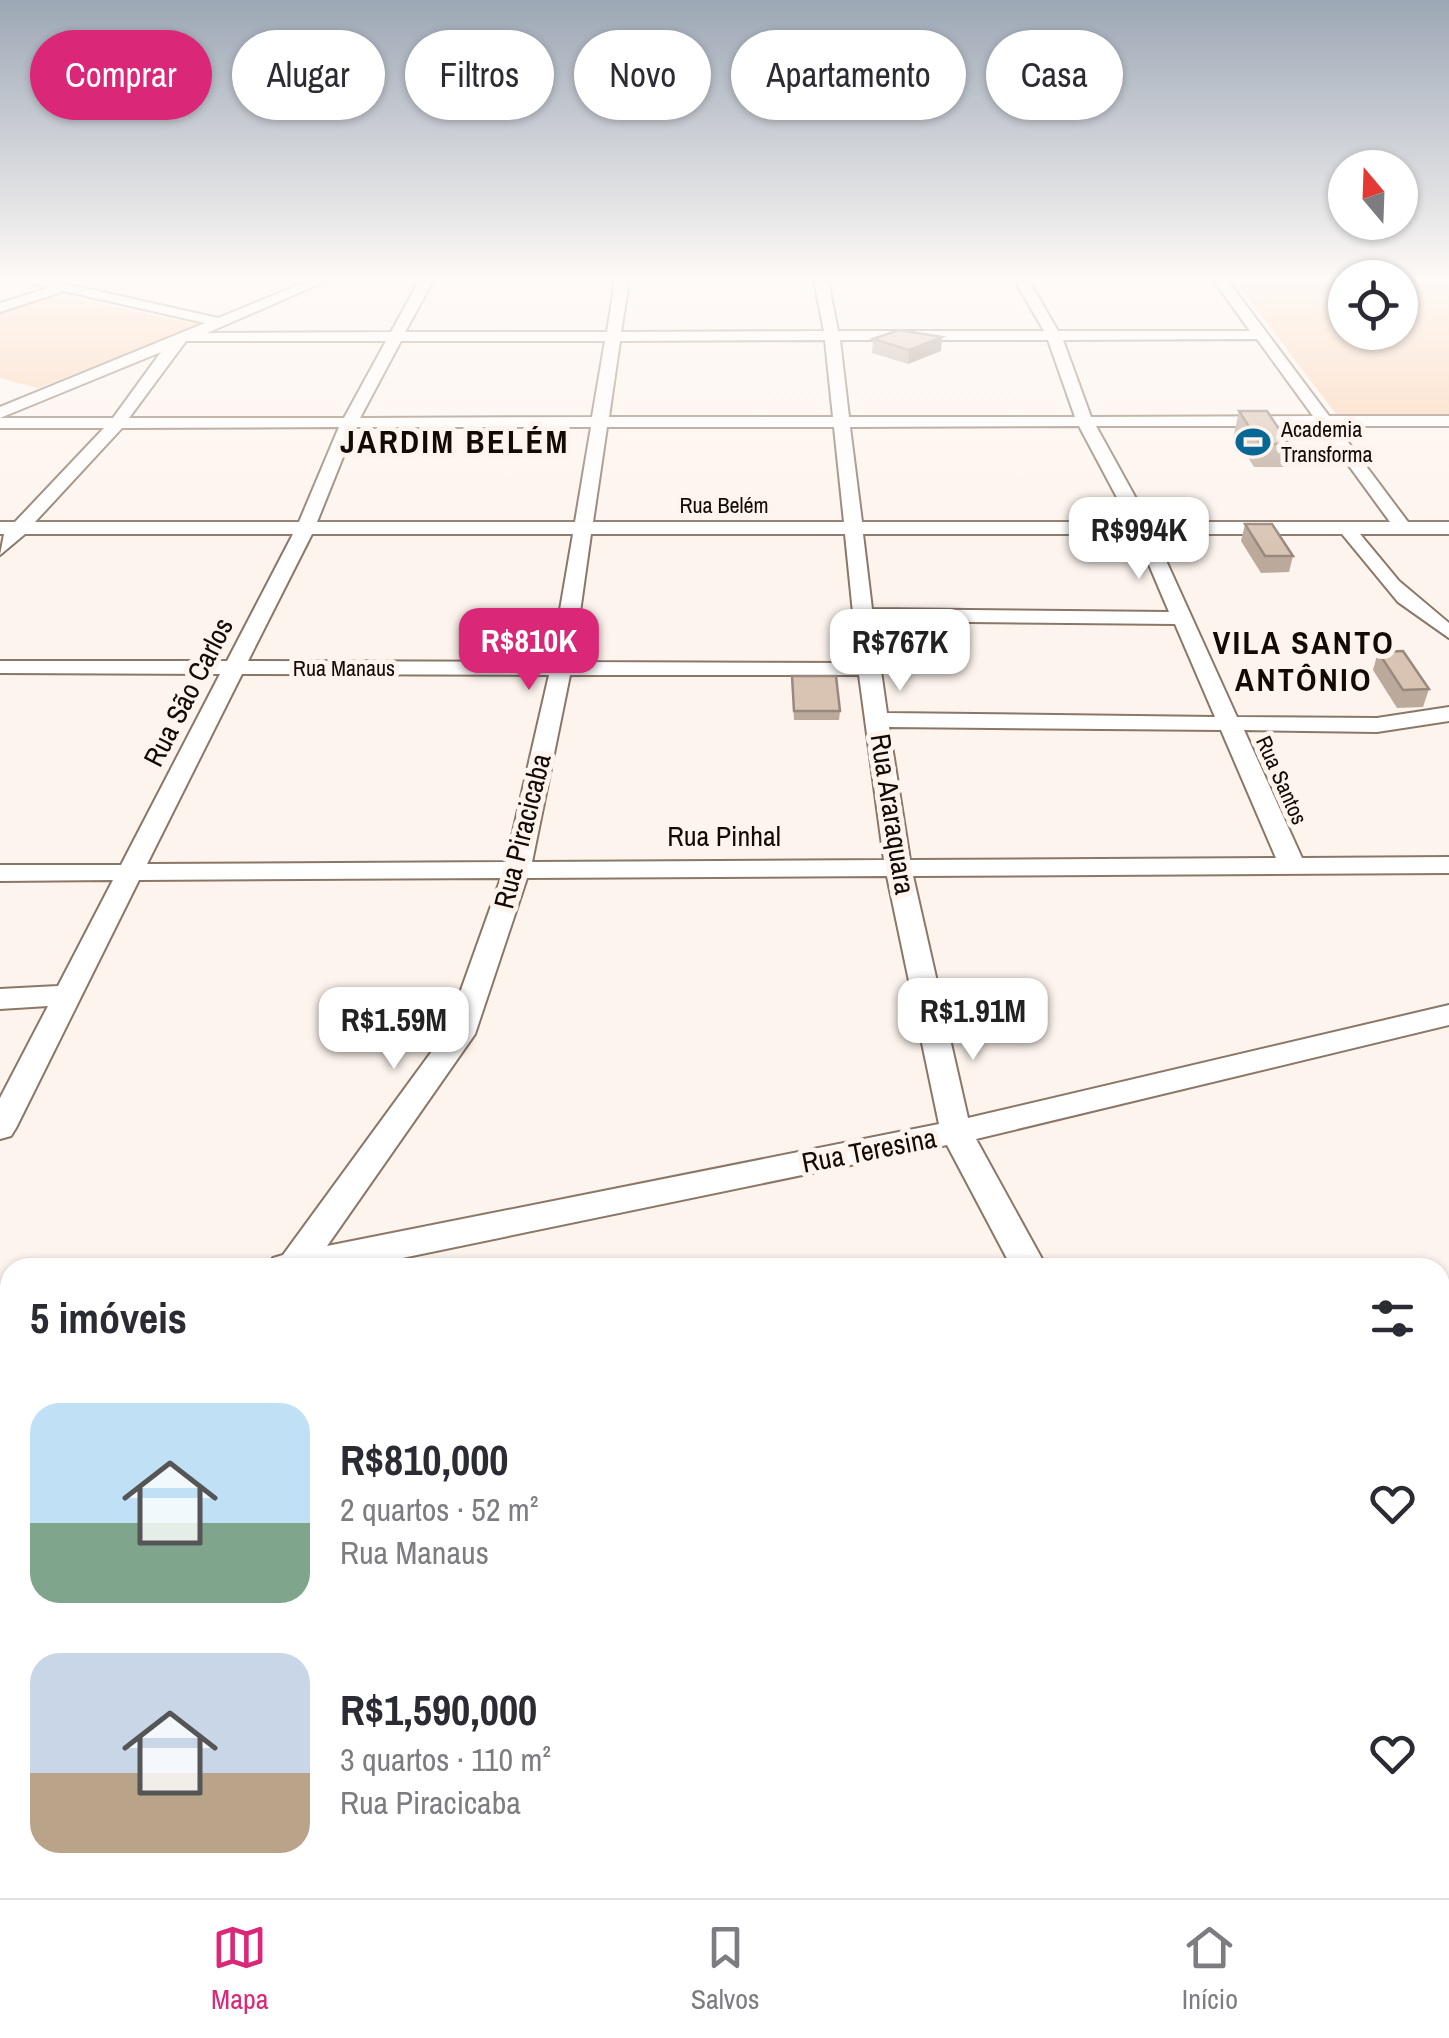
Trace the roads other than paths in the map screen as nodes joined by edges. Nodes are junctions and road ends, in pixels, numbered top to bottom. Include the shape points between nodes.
1 (104, 370) edge
2 (157, 370) edge
3 (376, 370) edge
4 (610, 370) edge
5 (836, 370) edge
6 (1066, 370) edge
7 (1287, 370) edge
8 (0, 413) edge
9 (1084, 420) junction
10 (841, 421) junction
11 (1326, 421) junction
12 (1449, 421) edge
13 (600, 422) junction
14 (0, 423) edge
15 (349, 423) junction
16 (116, 424) junction
17 (8, 528) edge
18 (582, 528) junction
19 (855, 528) junction
20 (1142, 528) junction
21 (1348, 528) junction
22 (1403, 528) junction
23 (1449, 528) edge
24 (305, 529) junction
25 (0, 549) edge
26 (864, 616) junction
27 (1182, 618) junction
28 (1449, 632) edge
29 (0, 667) edge
30 (235, 668) junction
31 (561, 668) junction
32 (869, 669) junction
33 (1449, 714) edge
34 (878, 720) junction
35 (1230, 723) junction
36 (1292, 865) junction
37 (1449, 865) edge
38 (898, 866) junction
39 (518, 867) junction
40 (0, 872) edge
41 (128, 872) junction
42 (65, 995) junction
43 (0, 998) edge
44 (1449, 1015) edge
45 (0, 1128) edge
46 (956, 1132) junction
47 (297, 1258) edge
48 (334, 1258) edge
49 (1025, 1258) edge

1 - 8 street
2 - 16 street
3 - 15 street, Rua São Carlos
4 - 13 street, Rua Piracicaba
5 - 10 street, Rua Araraquara
6 - 9 street, Rua Santos
7 - 11 street
9 - 10 street
9 - 11 street
9 - 20 street, Rua Santos
10 - 13 street
10 - 19 street, Rua Araraquara
11 - 12 street
11 - 22 street
13 - 15 street
13 - 18 street, Rua Piracicaba
14 - 16 street
15 - 16 street
15 - 24 street, Rua São Carlos
16 - 17 street
17 - 24 street, Rua Belém
17 - 25 street
18 - 19 street, Rua Belém
18 - 24 street, Rua Belém
18 - 31 street, Rua Piracicaba
19 - 20 street, Rua Belém
19 - 26 street, Rua Araraquara
20 - 21 street, Rua Belém
20 - 27 street, Rua Santos
21 - 22 street, Rua Belém
21 - 28 street via 1381,575
22 - 23 street, Rua Belém
24 - 30 street, Rua São Carlos
26 - 27 street
26 - 32 street, Rua Araraquara
27 - 35 street, Rua Santos
29 - 30 street, Rua Manaus
30 - 31 street, Rua Manaus
30 - 41 street, Rua São Carlos
31 - 32 street, Rua Manaus
31 - 39 street, Rua Piracicaba
32 - 34 street, Rua Araraquara
33 - 35 street via 1377,724
34 - 35 street
34 - 38 street, Rua Araraquara
35 - 36 street, Rua Santos
36 - 37 street, Rua Pinhal
36 - 38 street, Rua Pinhal
38 - 39 street, Rua Pinhal
38 - 46 street, Rua Araraquara
39 - 41 street, Rua Pinhal
39 - 47 street, Rua Piracicaba via 460,1034
40 - 41 street, Rua Pinhal
41 - 42 street, Rua São Carlos
42 - 43 street
42 - 45 street, Rua São Carlos
44 - 46 street, Rua Teresina
46 - 48 street, Rua Teresina
46 - 49 street, Rua Araraquara

